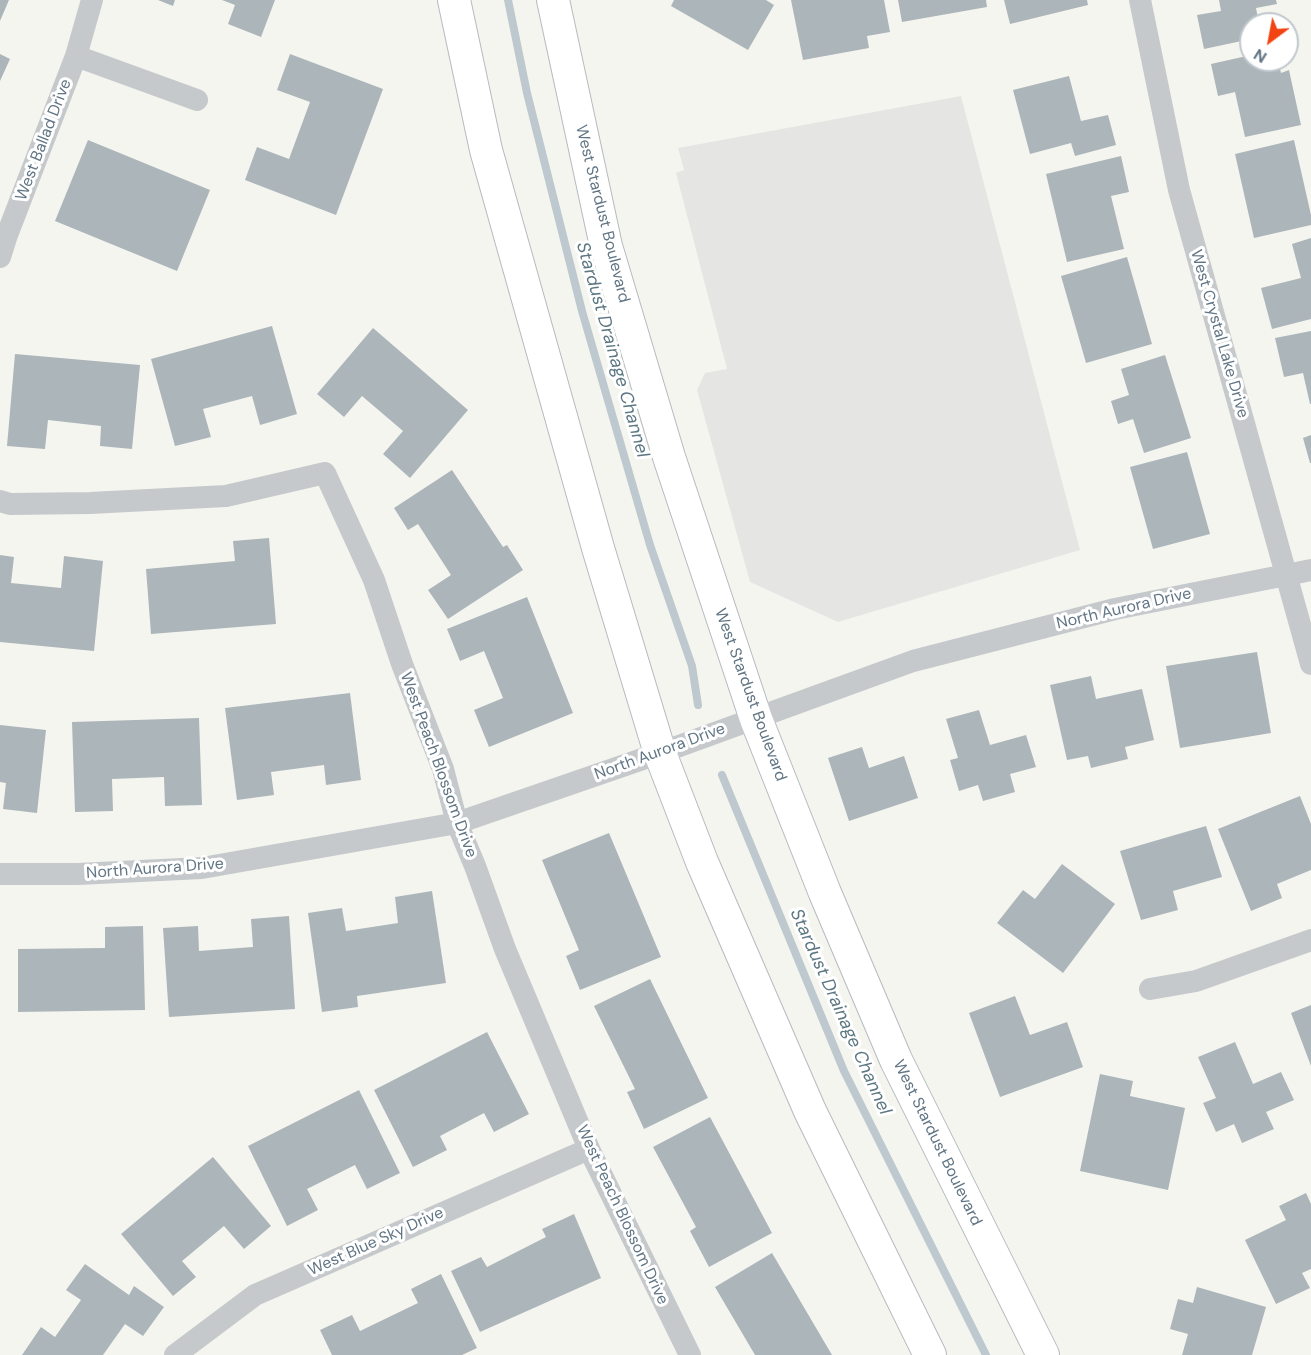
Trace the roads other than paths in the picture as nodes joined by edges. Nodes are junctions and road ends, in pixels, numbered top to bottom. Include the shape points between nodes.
1 (92, 0) edge
2 (454, 0) edge
3 (553, 0) edge
4 (1140, 0) edge
5 (76, 56) junction
6 (197, 100) dead end
7 (0, 258) edge
8 (0, 501) edge
9 (1311, 570) edge
10 (1286, 574) junction
11 (1311, 664) edge
12 (745, 723) junction
13 (672, 747) junction
14 (457, 824) junction
15 (0, 874) edge
16 (1311, 940) edge
17 (1150, 989) dead end
18 (589, 1149) junction
19 (175, 1355) edge
20 (690, 1355) edge
21 (930, 1355) edge
22 (1043, 1355) edge

1 - 5 street, West Ballad Drive
2 - 13 street via 486,150 598,548
3 - 12 street, West Stardust Boulevard via 606,246
4 - 10 street, West Crystal Lake Drive via 1179,190
5 - 6 street
5 - 7 street, West Ballad Drive
8 - 14 street, West Peach Blossom Drive via 90,503 226,496 325,474 374,580 443,769
9 - 10 street, North Aurora Drive
10 - 11 street, West Crystal Lake Drive
10 - 12 street, North Aurora Drive via 1115,609 913,661
12 - 13 street, North Aurora Drive
12 - 22 street, West Stardust Boulevard via 825,893 896,1060
13 - 14 street, North Aurora Drive
13 - 21 street via 702,862 810,1111
14 - 15 street, North Aurora Drive via 202,868
14 - 18 street, West Peach Blossom Drive
16 - 17 street via 1196,981
18 - 19 street, West Blue Sky Drive via 255,1295
18 - 20 street, West Peach Blossom Drive

